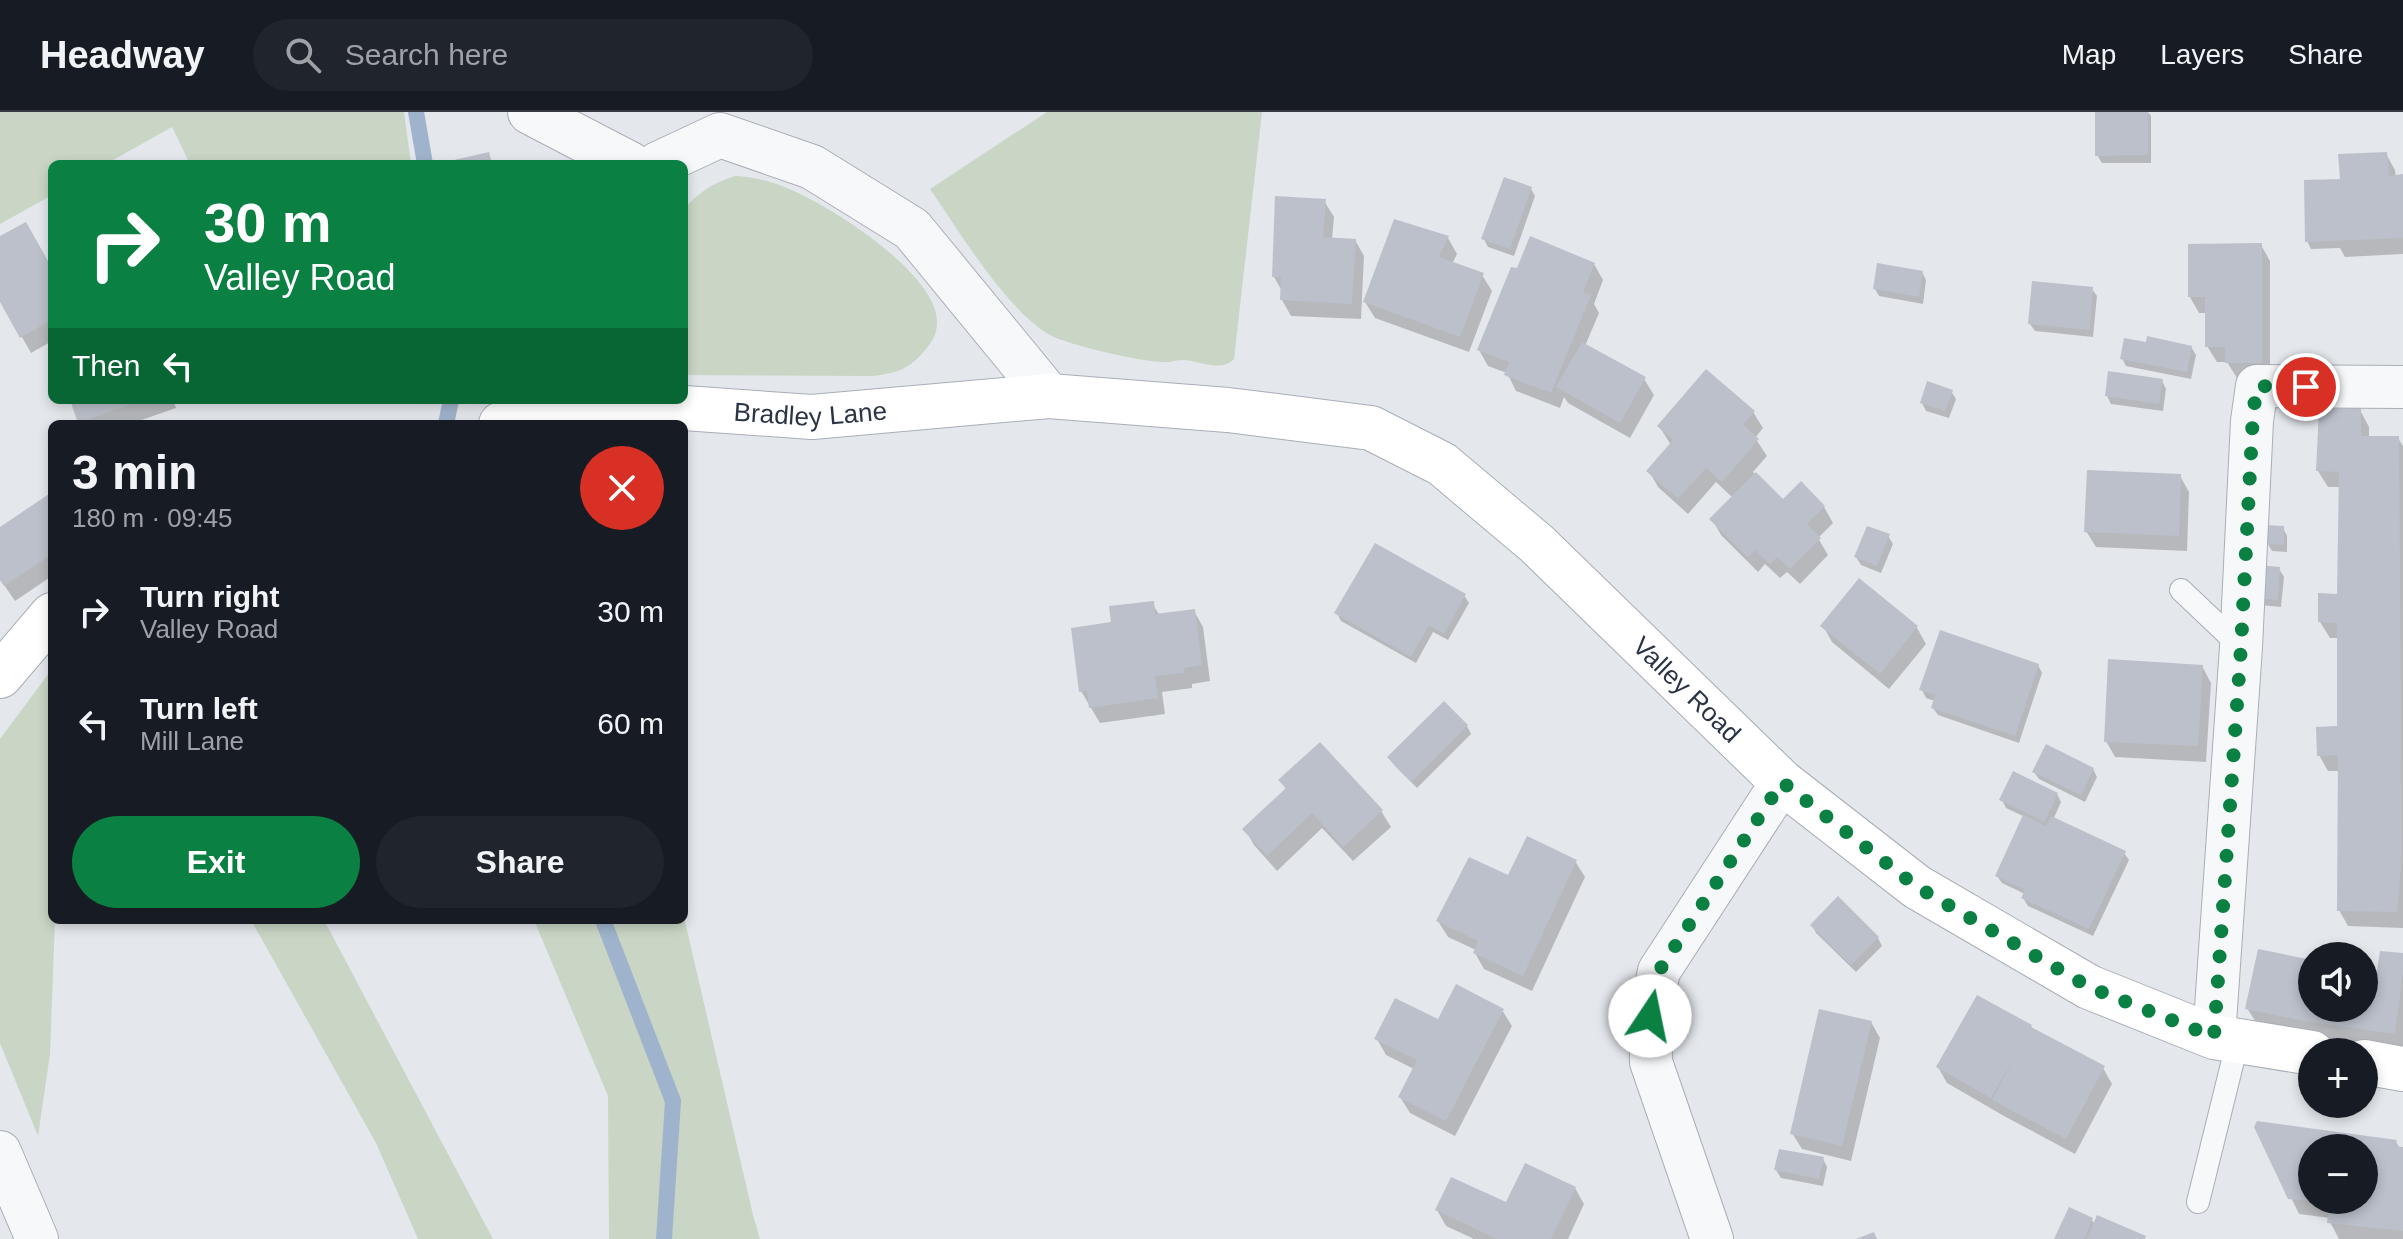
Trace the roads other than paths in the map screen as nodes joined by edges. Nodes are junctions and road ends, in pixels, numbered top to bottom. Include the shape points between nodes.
1 (530, 112) edge
2 (726, 124) edge
3 (622, 160) edge
4 (665, 160) edge
5 (2403, 387) edge
6 (1049, 396) junction
7 (559, 404) edge
8 (628, 404) edge
9 (513, 420) edge
10 (2181, 590) dead end
11 (48, 620) edge
12 (2241, 647) junction
13 (0, 676) edge
14 (1782, 782) junction
15 (2226, 1039) junction
16 (2298, 1051) edge
17 (2378, 1065) edge
18 (2403, 1069) edge
19 (0, 1152) edge
20 (2198, 1202) dead end
21 (37, 1239) edge
22 (1712, 1239) edge

1 - 3 street
2 - 4 street
2 - 6 street via 812,167 912,229
5 - 12 street via 2257,386
6 - 8 main road, Bradley Lane via 812,417
6 - 14 main road, Valley Road via 1371,428 1442,464 1537,544
7 - 9 main road, Bradley Lane
10 - 12 lane
11 - 13 main road
12 - 15 street
14 - 15 main road, Valley Road via 1917,887 2089,987
14 - 22 street via 1659,971 1650,1016 1651,1062
15 - 16 main road, Valley Road
15 - 20 lane
17 - 18 main road
19 - 21 street

